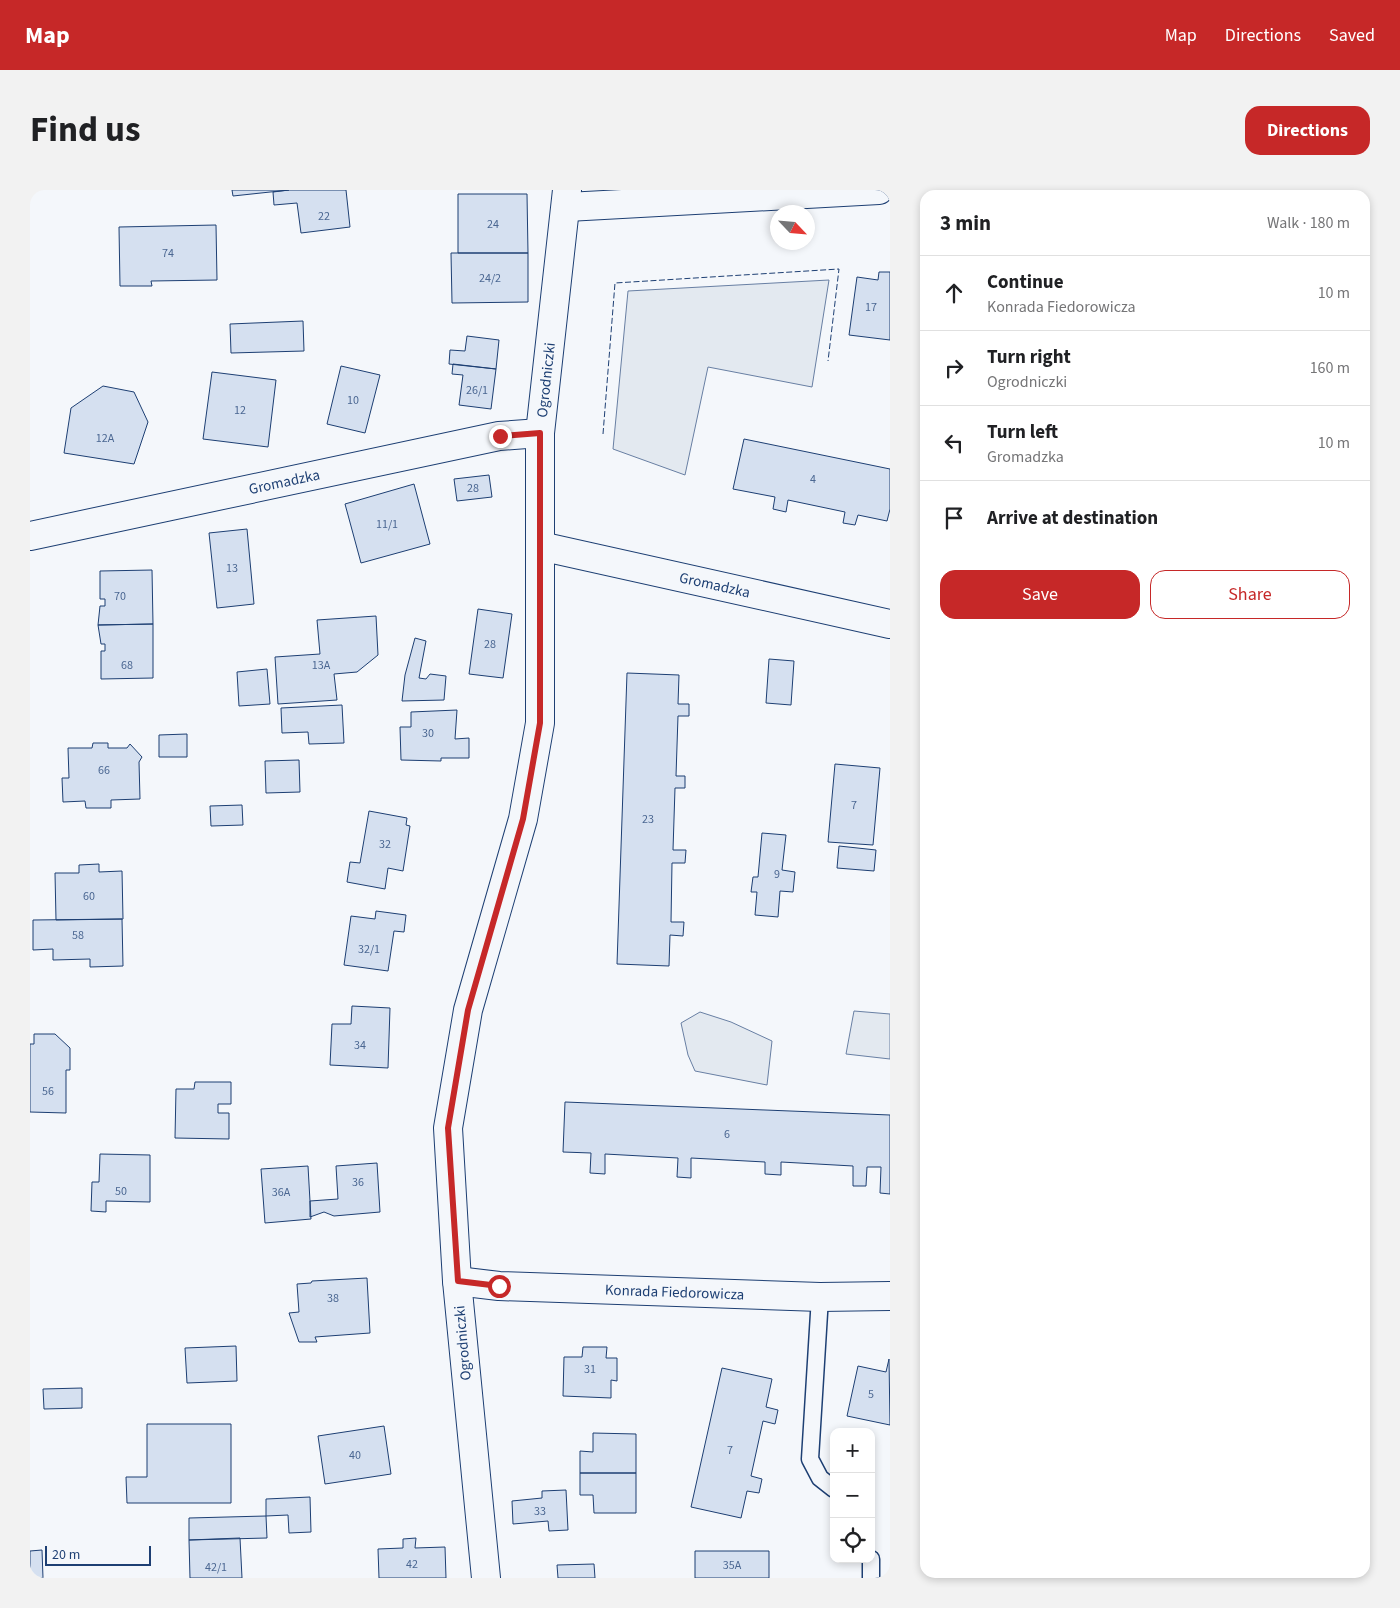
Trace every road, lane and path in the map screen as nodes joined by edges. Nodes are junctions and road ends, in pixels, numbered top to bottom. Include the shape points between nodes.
1 (878, 190) edge
2 (567, 199) edge
3 (540, 433) junction
4 (30, 536) edge
5 (540, 546) junction
6 (890, 624) edge
7 (458, 1281) junction
8 (890, 1296) edge
9 (820, 1297) junction
10 (830, 1486) edge
11 (870, 1563) edge
12 (486, 1578) edge
13 (871, 1578) edge

1 - 2 street
2 - 3 street, Ogrodniczki
3 - 4 street, Gromadzka via 500,436
3 - 5 street, Ogrodniczki
5 - 6 street, Gromadzka
5 - 7 street, Ogrodniczki via 540,723 523,819 468,1010 448,1128
7 - 9 street, Konrada Fiedorowicza via 499,1286
7 - 12 street, Ogrodniczki
8 - 9 street, Konrada Fiedorowicza
9 - 10 lane via 810,1459 820,1478
11 - 13 lane

